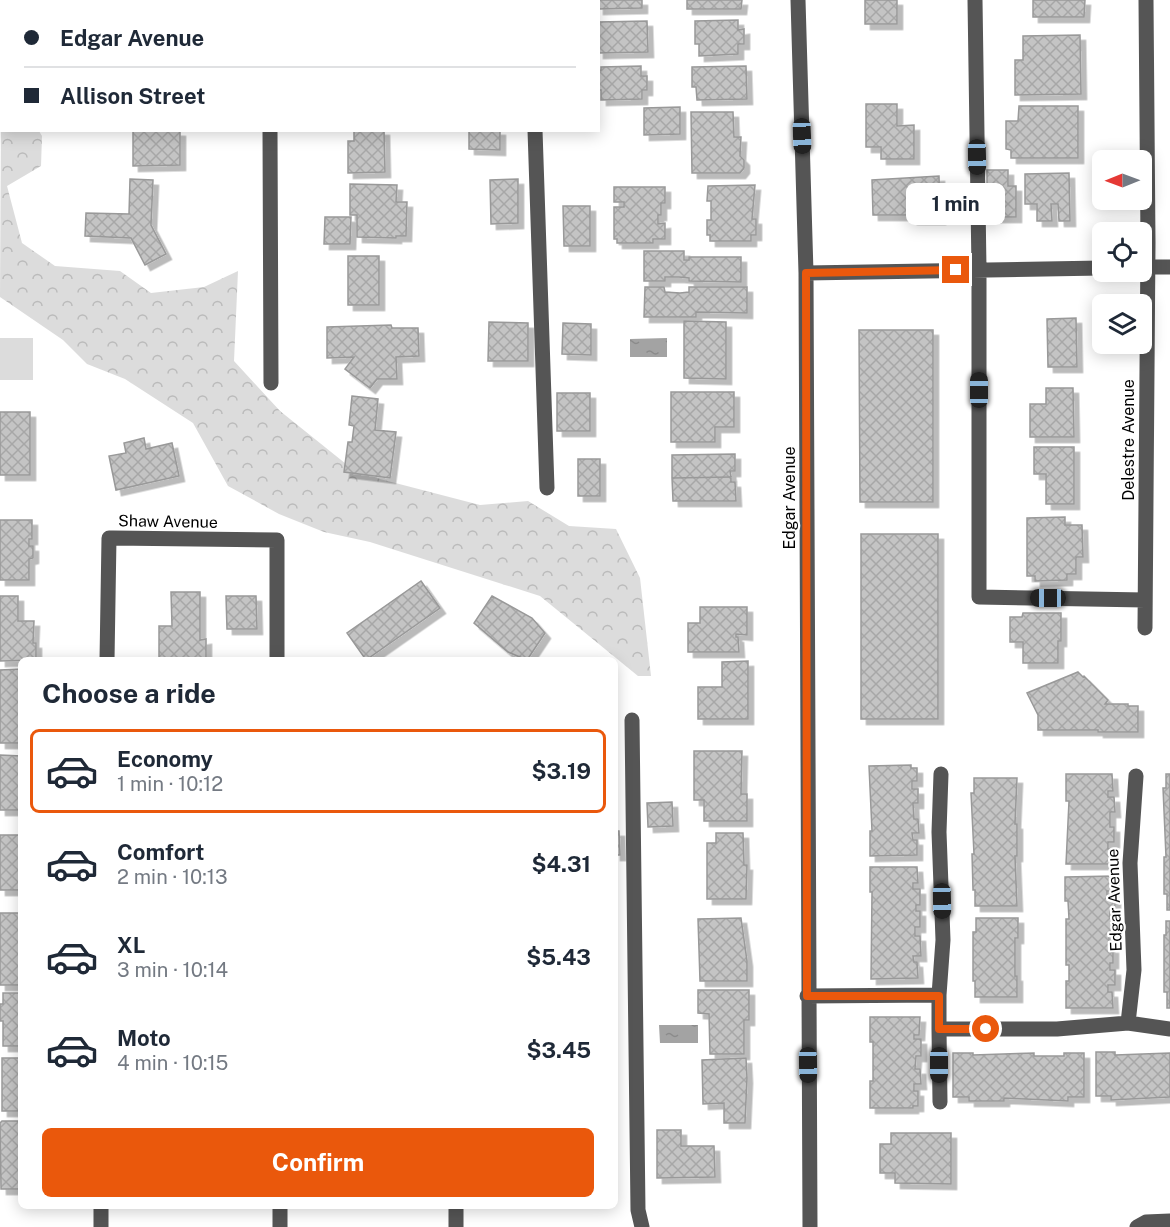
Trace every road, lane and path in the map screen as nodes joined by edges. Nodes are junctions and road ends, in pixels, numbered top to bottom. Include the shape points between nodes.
1 (798, 0) edge
2 (975, 0) edge
3 (1146, 0) edge
4 (270, 132) edge
5 (534, 132) edge
6 (1144, 222) edge
7 (1152, 267) edge
8 (1170, 267) edge
9 (1092, 268) edge
10 (979, 269) junction
11 (806, 273) junction
12 (1144, 282) edge
13 (271, 383) dead end
14 (547, 488) dead end
15 (1145, 600) junction
16 (1145, 628) dead end
17 (107, 657) edge
18 (278, 657) edge
19 (632, 720) dead end
20 (941, 774) dead end
21 (1136, 777) dead end
22 (807, 996) junction
23 (939, 996) junction
24 (1128, 1023) junction
25 (939, 1029) junction
26 (1170, 1029) edge
27 (940, 1102) dead end
28 (102, 1209) edge
29 (280, 1209) edge
30 (456, 1209) edge
31 (1170, 1221) edge
32 (101, 1227) edge
33 (280, 1227) edge
34 (456, 1227) edge
35 (642, 1227) edge
36 (810, 1227) edge
37 (1137, 1227) edge

1 - 11 street, Edgar Avenue
2 - 10 street
3 - 6 street, Delestre Avenue
4 - 13 street
5 - 14 street
7 - 8 street
9 - 10 street
10 - 11 street
10 - 15 street via 979,597
11 - 22 street, Edgar Avenue
12 - 15 street, Delestre Avenue
15 - 16 street, Delestre Avenue
17 - 18 street, Shaw Avenue via 109,538 277,540
19 - 35 street
20 - 23 street via 943,940
21 - 24 street, Edgar Avenue via 1130,856 1134,970
22 - 23 street
22 - 36 street, Edgar Avenue
23 - 25 street
24 - 25 street via 1057,1029
24 - 26 street
25 - 27 street
28 - 32 street
29 - 33 street
30 - 34 street
31 - 37 street via 1146,1222

